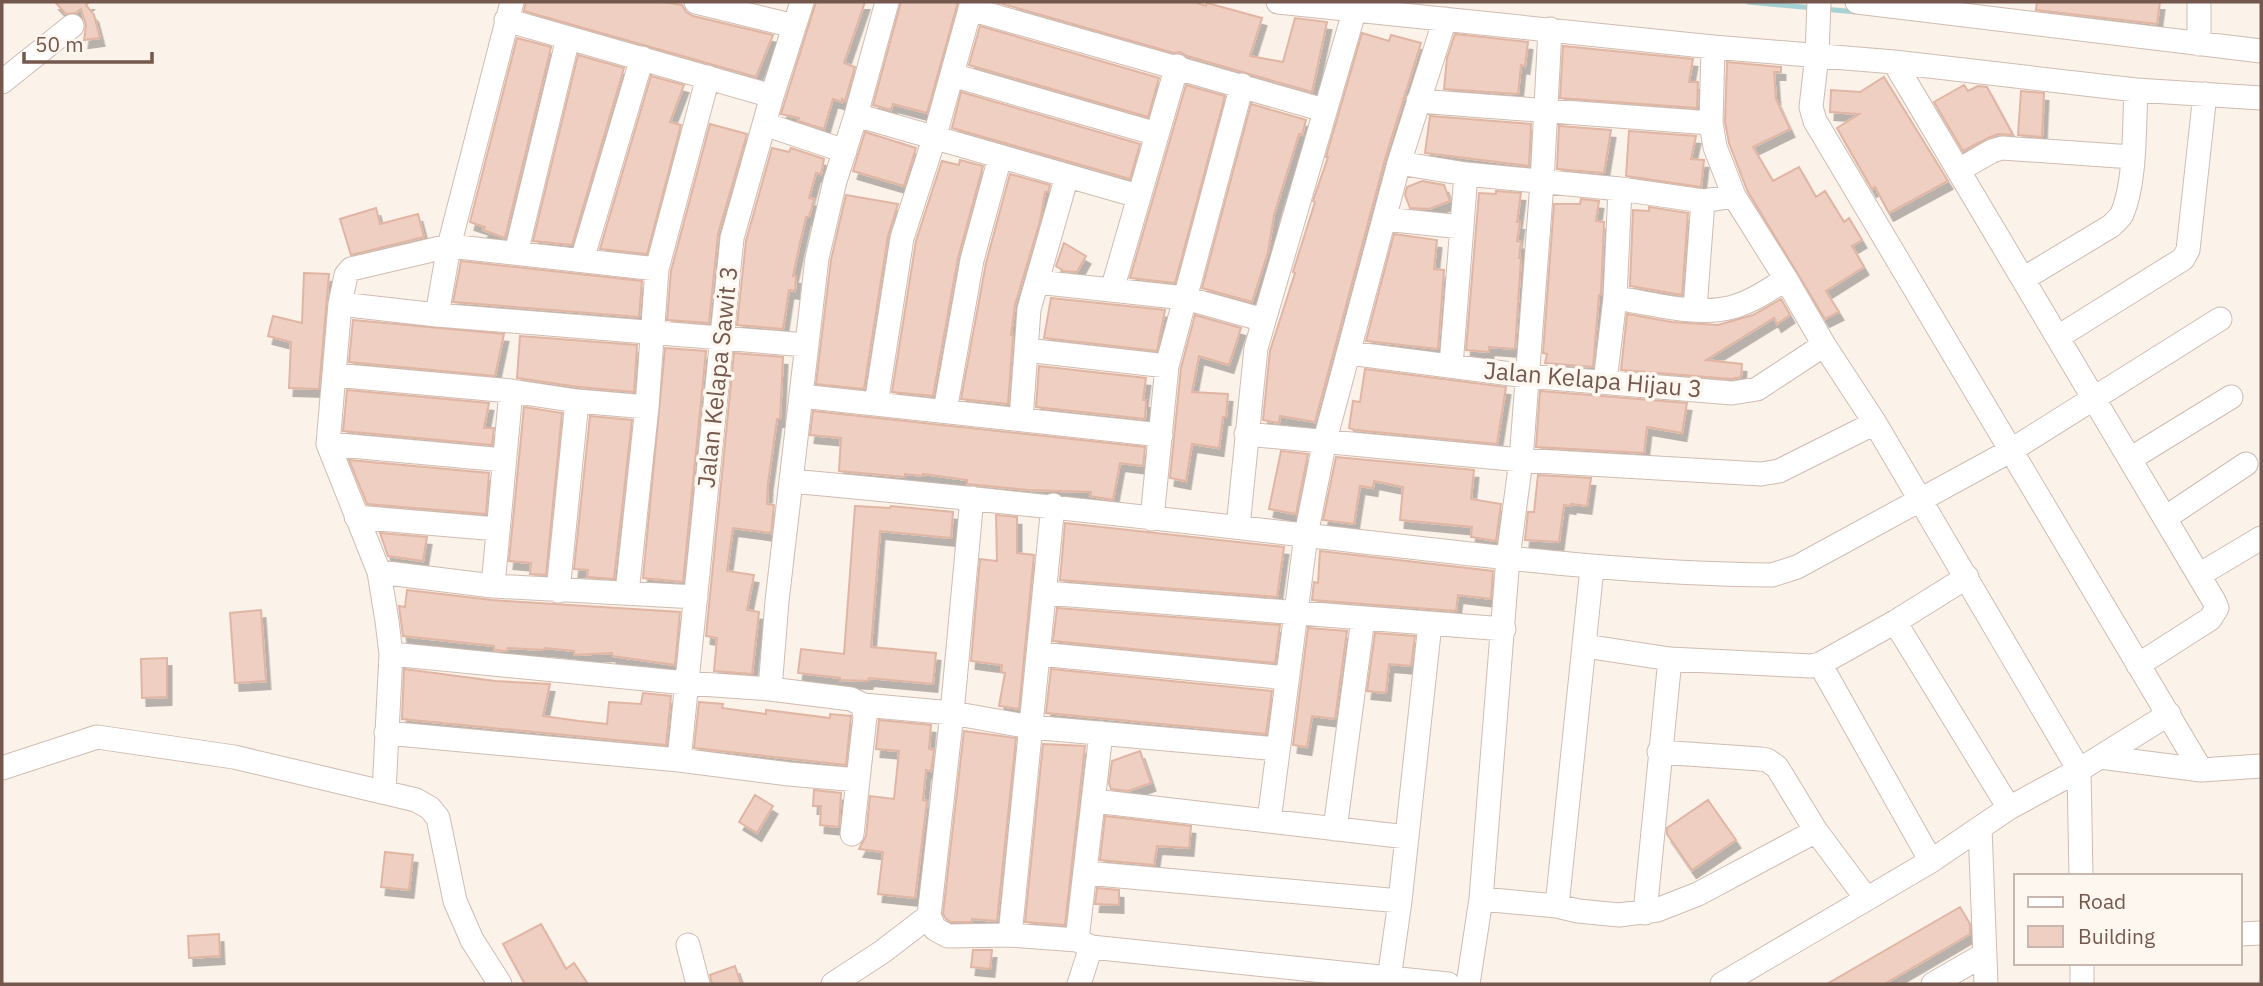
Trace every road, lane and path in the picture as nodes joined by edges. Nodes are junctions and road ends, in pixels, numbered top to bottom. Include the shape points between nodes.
1 (696, 2) edge
2 (802, 2) edge
3 (887, 2) edge
4 (1278, 2) edge
5 (1857, 2) edge
6 (2199, 2) edge
7 (1819, 4) edge
8 (971, 5) edge
9 (1356, 6) edge
10 (509, 11) edge
11 (2016, 12) edge
12 (1445, 19) junction
13 (72, 26) dead end
14 (794, 26) junction
15 (1550, 29) junction
16 (568, 38) junction
17 (2199, 44) junction
18 (1713, 47) junction
19 (1817, 50) junction
20 (2261, 51) edge
21 (642, 58) junction
22 (1894, 62) junction
23 (1177, 66) junction
24 (952, 75) junction
25 (708, 77) junction
26 (2, 82) edge
27 (1241, 85) junction
28 (2136, 90) junction
29 (2205, 94) junction
30 (772, 96) junction
31 (2261, 98) edge
32 (1418, 101) junction
33 (1324, 110) junction
34 (1546, 111) junction
35 (856, 116) junction
36 (1710, 123) junction
37 (764, 124) junction
38 (1157, 134) junction
39 (934, 139) junction
40 (845, 150) junction
41 (1000, 157) junction
42 (2132, 157) junction
43 (1399, 163) junction
44 (1959, 170) junction
45 (1466, 174) junction
46 (1067, 176) junction
47 (1542, 183) junction
48 (1620, 189) junction
49 (1138, 196) junction
50 (1734, 197) junction
51 (1703, 201) junction
52 (1384, 219) junction
53 (1462, 227) junction
54 (449, 246) junction
55 (516, 253) junction
56 (582, 260) junction
57 (657, 269) junction
58 (1786, 279) junction
59 (2023, 279) junction
60 (1037, 282) junction
61 (1112, 290) junction
62 (1185, 298) junction
63 (1615, 298) junction
64 (340, 304) junction
65 (1695, 310) junction
66 (437, 315) junction
67 (2220, 319) dead end
68 (1264, 320) junction
69 (652, 334) junction
70 (2058, 338) junction
71 (722, 339) junction
72 (807, 345) junction
73 (1824, 345) junction
74 (1026, 350) junction
75 (1349, 353) junction
76 (1167, 366) junction
77 (1451, 366) junction
78 (334, 375) junction
79 (1527, 376) junction
80 (1605, 382) junction
81 (511, 391) junction
82 (801, 396) junction
83 (2231, 397) dead end
84 (2095, 399) junction
85 (577, 401) junction
86 (876, 404) junction
87 (647, 407) junction
88 (945, 411) junction
89 (1021, 419) junction
90 (1875, 423) junction
91 (1246, 434) junction
92 (1161, 435) junction
93 (1325, 440) junction
94 (328, 444) junction
95 (2010, 451) junction
96 (2130, 459) junction
97 (504, 460) junction
98 (1521, 460) junction
99 (2246, 464) dead end
100 (791, 481) junction
101 (972, 498) junction
102 (1920, 499) junction
103 (1053, 505) junction
104 (356, 517) junction
105 (2165, 518) junction
106 (1152, 519) junction
107 (1238, 527) junction
108 (497, 529) junction
109 (1306, 535) junction
110 (2261, 538) edge
111 (1508, 558) junction
112 (1592, 568) junction
113 (379, 572) junction
114 (2199, 575) junction
115 (1967, 577) junction
116 (494, 586) junction
117 (558, 591) junction
118 (627, 593) junction
119 (1045, 593) junction
120 (696, 597) junction
121 (1295, 613) junction
122 (1363, 618) junction
123 (1895, 622) junction
124 (1430, 624) junction
125 (1504, 629) junction
126 (1585, 646) junction
127 (391, 654) junction
128 (1039, 654) junction
129 (1670, 659) junction
130 (1820, 664) junction
131 (2138, 665) junction
132 (1287, 678) junction
133 (687, 683) junction
134 (770, 689) junction
135 (863, 705) junction
136 (952, 713) junction
137 (2169, 714) junction
138 (1031, 727) junction
139 (386, 733) junction
140 (1101, 733) junction
141 (1278, 749) junction
142 (1659, 752) junction
143 (2100, 757) junction
144 (679, 760) junction
145 (2261, 766) edge
146 (2, 768) edge
147 (2079, 770) junction
148 (2201, 770) junction
149 (858, 780) junction
150 (384, 792) junction
151 (1094, 801) junction
152 (2010, 808) junction
153 (1269, 821) junction
154 (1980, 828) junction
155 (1335, 829) junction
156 (1816, 831) junction
157 (852, 834) dead end
158 (1407, 837) junction
159 (1931, 862) junction
160 (1086, 873) junction
161 (2081, 874) edge
162 (1866, 898) junction
163 (1481, 899) junction
164 (1400, 901) junction
165 (1557, 906) junction
166 (1645, 913) junction
167 (929, 916) junction
168 (2261, 933) edge
169 (2242, 934) edge
170 (1010, 935) junction
171 (1084, 944) junction
172 (688, 945) dead end
173 (1985, 954) junction
174 (2082, 965) edge
175 (1388, 979) junction
176 (500, 984) edge
177 (698, 984) edge
178 (832, 984) edge
179 (1078, 984) edge
180 (1448, 984) edge
181 (1468, 984) edge
182 (1722, 984) edge
183 (1933, 984) edge
184 (1986, 984) edge
185 (2082, 984) edge

1 - 14 street
2 - 14 street, Jalan Kelapa Sawit 3
3 - 35 street
4 - 9 street
5 - 11 street
6 - 17 street
7 - 19 street
8 - 23 street
8 - 24 street
9 - 12 street
9 - 33 street
10 - 16 street
10 - 54 street
11 - 17 street
12 - 15 street
12 - 32 street
13 - 26 street
14 - 30 street, Jalan Kelapa Sawit 3
15 - 18 street
15 - 34 street
16 - 21 street
16 - 55 street
17 - 20 street
18 - 19 street
18 - 36 street
19 - 22 street
19 - 95 street via 1811,107 1815,121
21 - 25 street
21 - 56 street
22 - 28 street
22 - 44 street
23 - 27 street
23 - 38 street
24 - 38 street
24 - 39 street
25 - 30 street
25 - 57 street
27 - 33 street
27 - 62 street
28 - 29 street
28 - 42 street
29 - 31 street
29 - 70 street via 2188,250 2183,259
30 - 37 street, Jalan Kelapa Sawit 3
32 - 34 street
32 - 43 street
33 - 68 street
34 - 36 street
34 - 47 street
35 - 39 street
35 - 40 street
36 - 50 street
37 - 40 street
37 - 71 street, Jalan Kelapa Sawit 3 via 732,238
38 - 49 street
39 - 41 street
39 - 86 street via 902,239
40 - 72 street via 817,258
41 - 46 street
41 - 88 street via 972,260
42 - 44 street via 2002,148
42 - 59 street via 2121,218
43 - 45 street
43 - 52 street
44 - 59 street
45 - 47 street
45 - 53 street
46 - 49 street
46 - 60 street
47 - 48 street
47 - 79 street
48 - 51 street
48 - 63 street
49 - 61 street
50 - 51 street
50 - 58 street
51 - 65 street
52 - 53 street
52 - 75 street
53 - 77 street
54 - 55 street
54 - 64 street via 351,269
54 - 66 street
55 - 56 street
56 - 57 street
57 - 69 street
58 - 65 street via 1734,307
58 - 73 street
59 - 70 street
60 - 61 street
60 - 74 street via 1029,309
61 - 62 street
62 - 68 street
62 - 76 street
63 - 65 street
63 - 80 street
64 - 66 street
64 - 78 street
66 - 69 street
67 - 84 street
68 - 91 street via 1256,348
69 - 71 street
69 - 87 street
70 - 84 street
71 - 72 street
71 - 120 street, Jalan Kelapa Sawit 3
72 - 82 street
73 - 80 street, Jalan Kelapa Hijau 3 via 1774,380 1745,393
73 - 90 street
74 - 76 street
74 - 89 street
75 - 77 street, Jalan Kelapa Hijau 3
75 - 93 street
76 - 92 street
77 - 79 street, Jalan Kelapa Hijau 3
78 - 81 street
78 - 94 street
79 - 80 street, Jalan Kelapa Hijau 3
79 - 98 street
81 - 85 street
81 - 97 street
82 - 86 street
82 - 100 street
83 - 96 street
84 - 95 street
84 - 96 street
85 - 87 street
85 - 117 street
86 - 88 street
87 - 118 street
88 - 89 street
89 - 92 street
90 - 98 street via 1771,474
90 - 102 street
91 - 93 street
91 - 107 street
92 - 106 street
93 - 98 street
93 - 109 street
94 - 97 street
94 - 104 street
95 - 102 street
95 - 131 street
96 - 105 street
97 - 108 street
98 - 111 street
99 - 105 street
100 - 101 street
100 - 134 street
101 - 103 street
101 - 136 street
102 - 112 street via 1785,573
102 - 115 street
103 - 106 street
103 - 119 street
104 - 108 street
104 - 113 street
105 - 114 street
106 - 107 street
107 - 109 street
108 - 116 street
109 - 111 street
109 - 121 street
110 - 114 street
111 - 112 street
111 - 125 street
112 - 126 street
113 - 116 street
113 - 127 street
114 - 131 street via 2217,608 2215,613
115 - 123 street
115 - 147 street
116 - 117 street
117 - 118 street
118 - 120 street
119 - 121 street
119 - 128 street
120 - 133 street, Jalan Kelapa Sawit 3
121 - 122 street
121 - 132 street
122 - 124 street
122 - 155 street
123 - 130 street
123 - 152 street
124 - 125 street
124 - 158 street
125 - 163 street
126 - 129 street
126 - 165 street
127 - 133 street
127 - 139 street
128 - 132 street
128 - 138 street
129 - 130 street
129 - 142 street
130 - 159 street
131 - 137 street
132 - 141 street
133 - 134 street
133 - 144 street, Jalan Kelapa Sawit 3
134 - 135 street via 850,699
135 - 136 street
135 - 149 street
136 - 138 street
136 - 167 street
137 - 143 street
137 - 148 street
138 - 140 street
138 - 170 street
139 - 144 street
139 - 150 street
140 - 141 street
140 - 151 street
141 - 153 street
142 - 156 street via 1767,760 1782,774
142 - 166 street
143 - 147 street
143 - 148 street
144 - 149 street
145 - 148 street
146 - 150 street via 97,737 234,757
147 - 152 street
147 - 161 street
149 - 157 street
150 - 176 street via 416,800 434,811 455,901 472,940
151 - 153 street
151 - 160 street
152 - 154 street
153 - 155 street
154 - 159 street
154 - 173 street
155 - 158 street
156 - 162 street
156 - 166 street via 1698,894
158 - 164 street
159 - 162 street
160 - 164 street
160 - 171 street
162 - 182 street
163 - 165 street
163 - 181 street
164 - 175 street
165 - 166 street via 1619,915
167 - 170 street via 935,929 948,936
167 - 178 street
168 - 169 street
170 - 171 street
171 - 175 street
171 - 179 street
172 - 177 street
173 - 183 street
173 - 184 street
174 - 185 street
175 - 180 street

